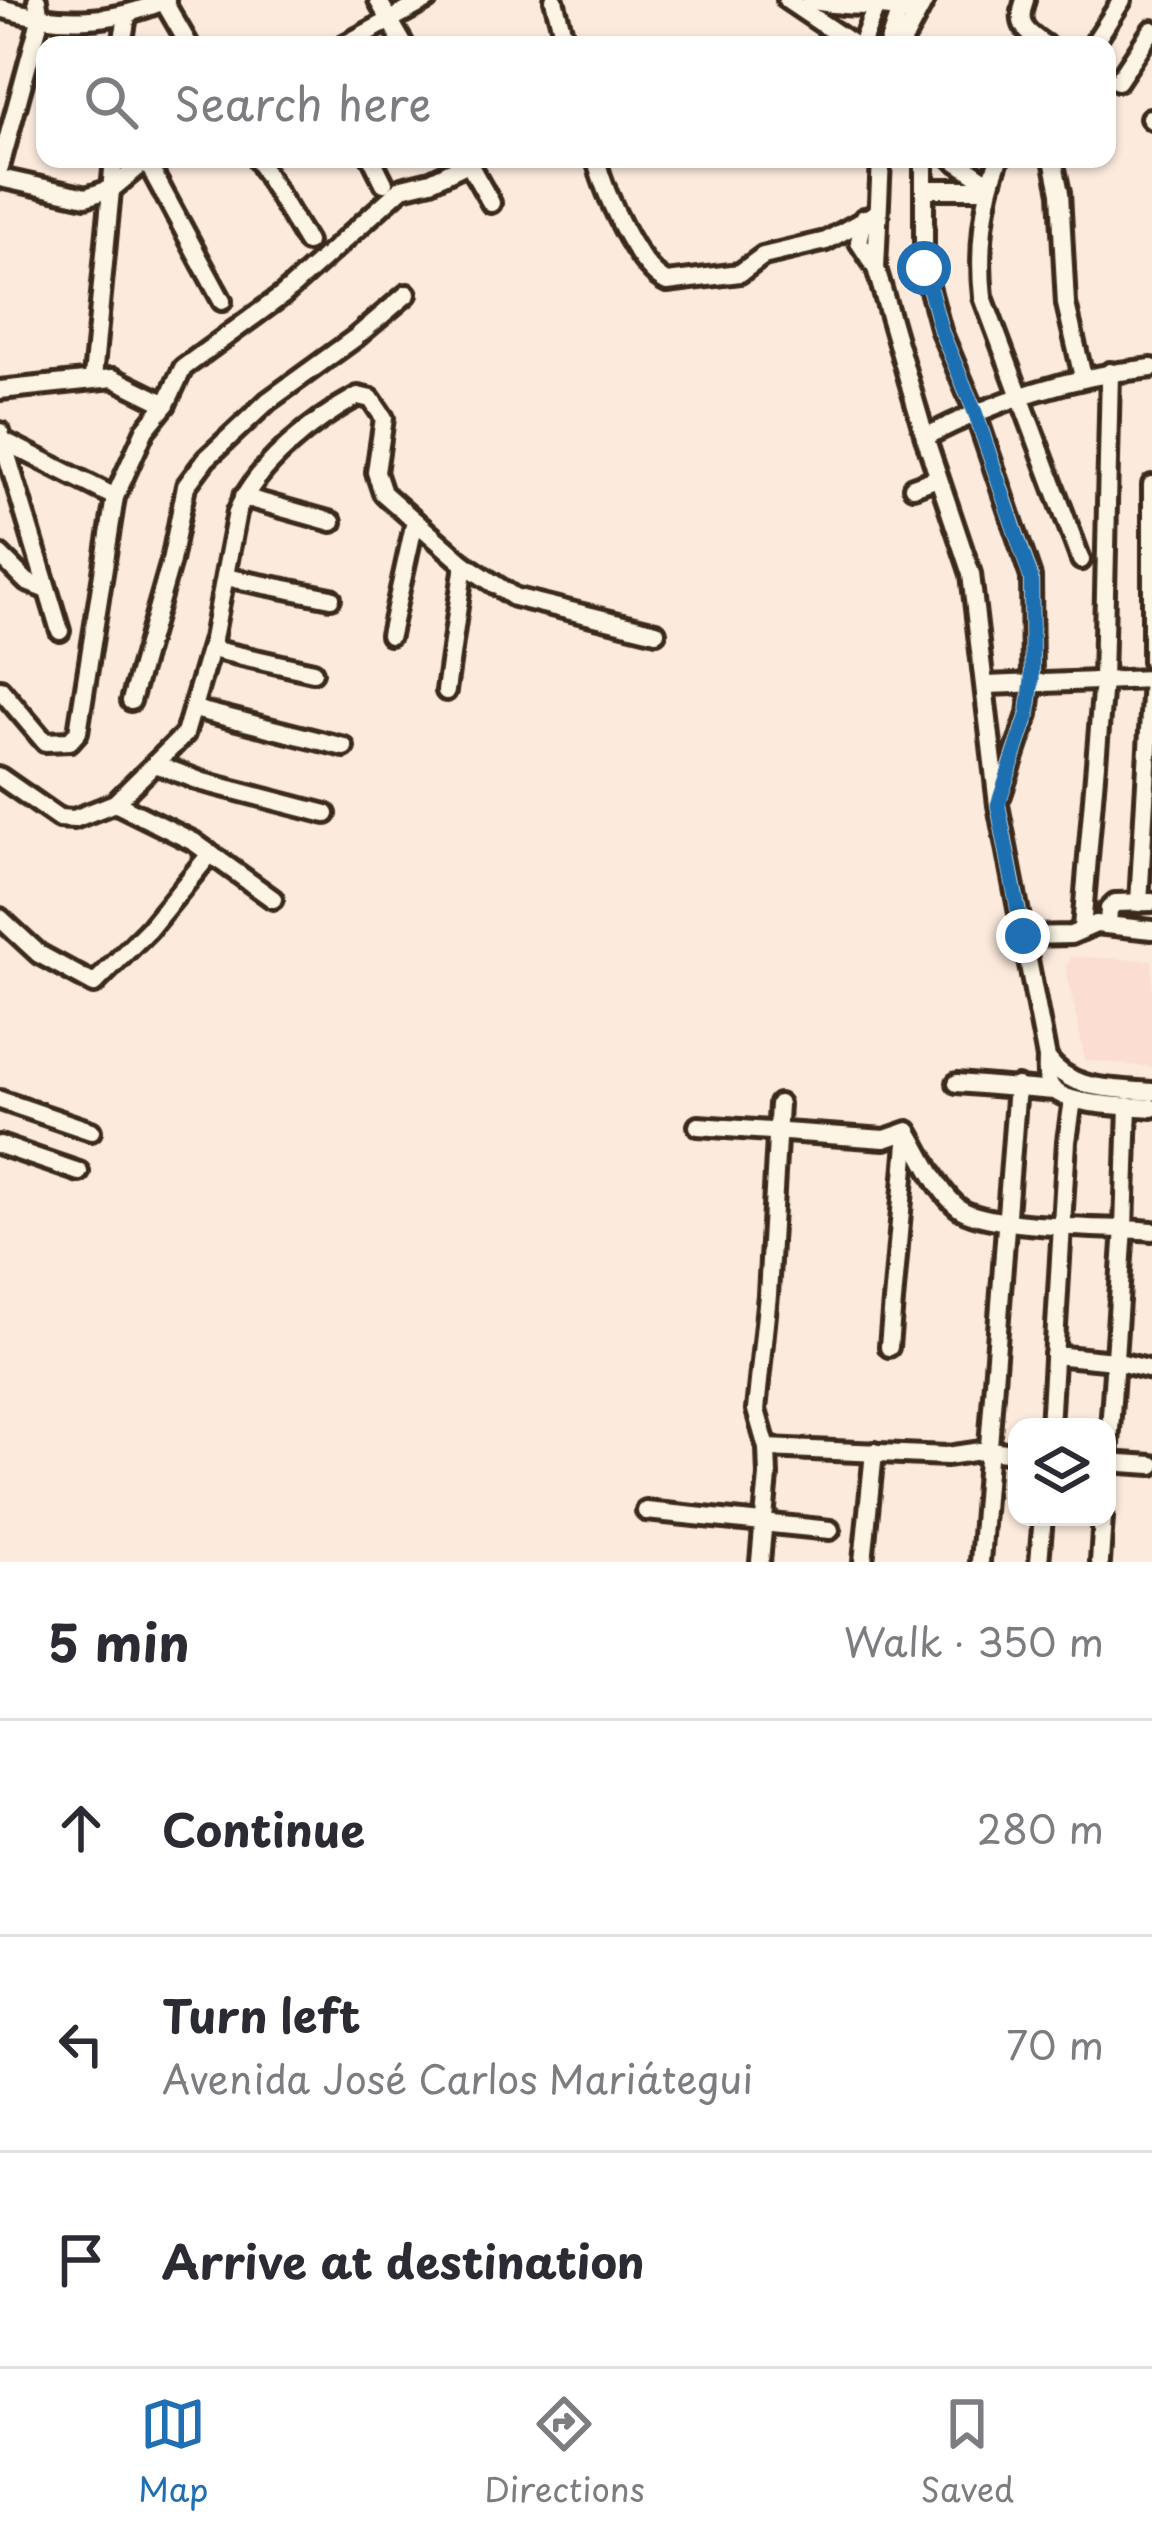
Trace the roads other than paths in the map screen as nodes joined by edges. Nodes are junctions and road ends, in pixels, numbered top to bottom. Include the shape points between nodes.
1 (37, 0) edge
2 (164, 0) edge
3 (378, 0) edge
4 (427, 0) edge
5 (554, 0) edge
6 (1025, 0) edge
7 (1122, 0) edge
8 (799, 2) edge
9 (876, 6) junction
10 (911, 6) edge
11 (0, 8) edge
12 (127, 16) junction
13 (40, 20) junction
14 (391, 22) junction
15 (1152, 30) edge
16 (124, 36) edge
17 (184, 36) edge
18 (362, 36) edge
19 (399, 36) edge
20 (564, 36) edge
21 (846, 36) edge
22 (862, 36) edge
23 (893, 36) edge
24 (903, 36) edge
25 (1032, 36) edge
26 (1099, 36) edge
27 (1118, 81) dead end
28 (0, 167) edge
29 (114, 168) edge
30 (136, 168) edge
31 (152, 168) edge
32 (262, 168) edge
33 (377, 168) edge
34 (454, 168) edge
35 (471, 168) edge
36 (598, 168) edge
37 (879, 168) edge
38 (924, 168) edge
39 (965, 168) edge
40 (996, 168) edge
41 (1055, 168) edge
42 (0, 178) edge
43 (384, 182) dead end
44 (989, 186) junction
45 (113, 188) junction
46 (924, 189) junction
47 (491, 203) dead end
48 (871, 214) junction
49 (307, 242) dead end
50 (407, 293) dead end
51 (222, 301) dead end
52 (1152, 368) edge
53 (1110, 372) junction
54 (1083, 376) junction
55 (93, 378) junction
56 (0, 390) edge
57 (1020, 395) junction
58 (166, 404) junction
59 (975, 412) junction
60 (925, 437) junction
61 (1, 438) edge
62 (938, 478) junction
63 (1152, 485) edge
64 (914, 487) dead end
65 (243, 496) junction
66 (115, 497) junction
67 (415, 521) junction
68 (332, 522) dead end
69 (0, 555) edge
70 (1081, 560) dead end
71 (464, 564) junction
72 (225, 578) junction
73 (47, 590) junction
74 (331, 598) dead end
75 (60, 631) dead end
76 (656, 632) dead end
77 (390, 635) dead end
78 (211, 649) junction
79 (1152, 661) edge
80 (313, 672) dead end
81 (1032, 680) junction
82 (1103, 680) junction
83 (1152, 680) edge
84 (986, 685) junction
85 (0, 688) edge
86 (446, 691) dead end
87 (131, 701) dead end
88 (194, 709) junction
89 (344, 747) dead end
90 (155, 764) junction
91 (0, 777) edge
92 (115, 803) junction
93 (998, 805) junction
94 (326, 814) dead end
95 (210, 854) junction
96 (273, 899) dead end
97 (1145, 902) edge
98 (0, 918) edge
99 (1108, 924) junction
100 (1082, 928) junction
101 (1152, 930) edge
102 (1023, 936) junction
103 (1047, 1058) junction
104 (957, 1083) dead end
105 (1017, 1086) junction
106 (1054, 1091) junction
107 (1152, 1092) edge
108 (0, 1100) edge
109 (1073, 1100) junction
110 (779, 1104) dead end
111 (1128, 1106) junction
112 (1152, 1108) edge
113 (698, 1126) dead end
114 (91, 1131) dead end
115 (908, 1131) junction
116 (776, 1132) junction
117 (0, 1145) edge
118 (79, 1172) dead end
119 (1004, 1220) junction
120 (1063, 1226) junction
121 (1124, 1228) junction
122 (1152, 1231) edge
123 (889, 1347) dead end
124 (1054, 1354) junction
125 (1114, 1361) junction
126 (1152, 1370) edge
127 (1050, 1418) edge
128 (1110, 1418) edge
129 (767, 1448) junction
130 (987, 1450) junction
131 (874, 1452) junction
132 (1008, 1452) edge
133 (1116, 1463) edge
134 (1152, 1465) edge
135 (646, 1511) dead end
136 (763, 1522) junction
137 (1042, 1526) edge
138 (1102, 1526) edge
139 (830, 1529) dead end
140 (760, 1562) edge
141 (862, 1562) edge
142 (980, 1562) edge
143 (1039, 1562) edge
144 (1100, 1562) edge

1 - 13 street
2 - 12 street
2 - 17 street
3 - 14 street
4 - 14 street
5 - 20 street
6 - 25 street via 1020,23
7 - 26 street
8 - 9 street
8 - 21 street
9 - 10 street
9 - 22 street
10 - 23 street
10 - 24 street
11 - 13 street
12 - 13 street
12 - 16 street
13 - 28 street
14 - 18 street
14 - 19 street
15 - 27 street
29 - 45 street
30 - 45 street
31 - 51 street
32 - 49 street
33 - 43 street
34 - 58 street via 402,188 283,295 183,368
35 - 47 street
36 - 48 street via 605,195 650,271 667,282 740,273 764,256 826,241
37 - 48 street
38 - 46 street
39 - 44 street
40 - 44 street
41 - 54 street via 1066,304
42 - 45 street via 86,197
44 - 46 street
44 - 57 street via 982,297
45 - 55 street
46 - 59 street via 924,268
48 - 60 street via 876,268
50 - 87 street via 268,401 186,486
52 - 53 street
53 - 54 street
53 - 82 street
54 - 57 street
55 - 56 street
55 - 58 street via 113,378
57 - 59 street
57 - 70 street
58 - 66 street
59 - 60 street
59 - 81 street via 1031,578
60 - 62 street
61 - 66 street
61 - 73 street
62 - 64 street
62 - 84 street via 971,574
63 - 79 street
65 - 67 street via 323,418 366,396 384,418 377,481
65 - 68 street
65 - 72 street
66 - 85 street via 78,732 70,741 45,742
67 - 71 street
67 - 77 street
69 - 73 street
71 - 76 street via 514,597
71 - 86 street
72 - 74 street
72 - 78 street
73 - 75 street
78 - 80 street
78 - 88 street
81 - 82 street
81 - 84 street
81 - 93 street
82 - 83 street
82 - 100 street
83 - 97 street
84 - 93 street
88 - 89 street
88 - 90 street via 185,734
90 - 92 street
90 - 94 street
91 - 92 street via 59,818
92 - 95 street
93 - 102 street
95 - 96 street
95 - 98 street via 94,984 39,954
97 - 99 street via 1115,903
99 - 100 street
99 - 101 street
100 - 102 street
102 - 103 street
103 - 106 street
103 - 107 street via 1077,1083
104 - 105 street
105 - 106 street
105 - 119 street
106 - 109 street
108 - 114 street
109 - 111 street
109 - 120 street
110 - 116 street
111 - 112 street
111 - 121 street
113 - 116 street
115 - 116 street via 885,1139
115 - 119 street via 958,1208
115 - 123 street
116 - 129 street via 756,1410
117 - 118 street
119 - 120 street
119 - 130 street
120 - 121 street
120 - 124 street
121 - 122 street
121 - 125 street
124 - 125 street
124 - 127 street
125 - 126 street
125 - 128 street
129 - 131 street
129 - 136 street
130 - 131 street
130 - 132 street
130 - 142 street
131 - 141 street
133 - 134 street
135 - 136 street
136 - 139 street
136 - 140 street
137 - 143 street
138 - 144 street

